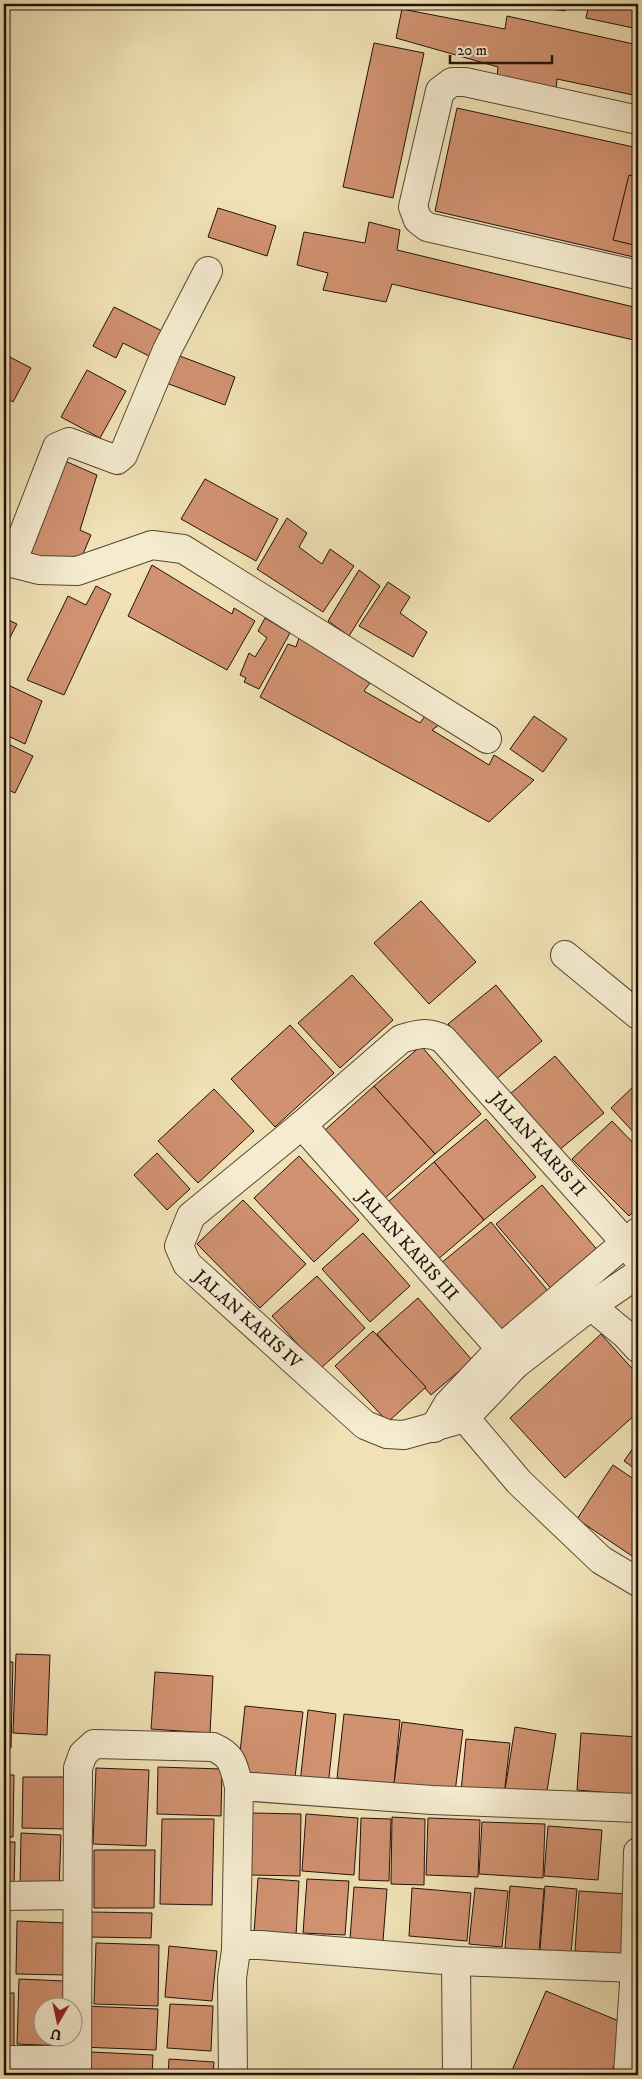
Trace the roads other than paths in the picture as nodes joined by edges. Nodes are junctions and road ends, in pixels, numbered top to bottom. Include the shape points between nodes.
1 (638, 120) edge
2 (208, 271) dead end
3 (638, 275) edge
4 (8, 562) edge
5 (487, 738) dead end
6 (565, 955) dead end
7 (638, 1015) edge
8 (434, 1034) joint
9 (302, 1125) junction
10 (634, 1244) edge
11 (638, 1274) edge
12 (591, 1306) junction
13 (638, 1348) edge
14 (508, 1357) junction
15 (465, 1418) junction
16 (434, 1428) junction
17 (638, 1582) edge
18 (239, 1786) junction
19 (638, 1808) edge
20 (638, 1852) edge
21 (78, 1895) junction
22 (4, 1896) edge
23 (236, 1950) junction
24 (456, 1961) junction
25 (635, 1968) junction
26 (4, 2060) edge
27 (77, 2068) edge
28 (233, 2075) edge
29 (457, 2075) edge
30 (628, 2075) edge

1 - 3 street via 465,82 452,82 440,91 414,207 418,220 427,227
2 - 4 street via 167,350 124,455 117,460 69,442 57,447
4 - 5 street via 39,570 77,571 152,545 184,550
6 - 7 street
8 - 9 street, JALAN KARIS IV via 420,1033 401,1039
8 - 10 street, JALAN KARIS II via 443,1039
9 - 14 street, JALAN KARIS III
9 - 16 street, JALAN KARIS IV via 191,1216 179,1246 187,1264 365,1425 387,1434 404,1435
10 - 14 street
11 - 12 street
12 - 13 street
12 - 14 street
14 - 15 street
14 - 16 street via 448,1404
15 - 16 street, JALAN KARIS IV
15 - 17 street via 519,1482 601,1560
18 - 19 street via 432,1800
18 - 21 street via 226,1753 213,1747 94,1744 83,1754 78,1768
18 - 23 street
20 - 25 street
21 - 22 street
21 - 27 street
23 - 24 street via 246,1945 260,1945
23 - 28 street via 232,1978
24 - 25 street
24 - 29 street
25 - 30 street
26 - 27 street

